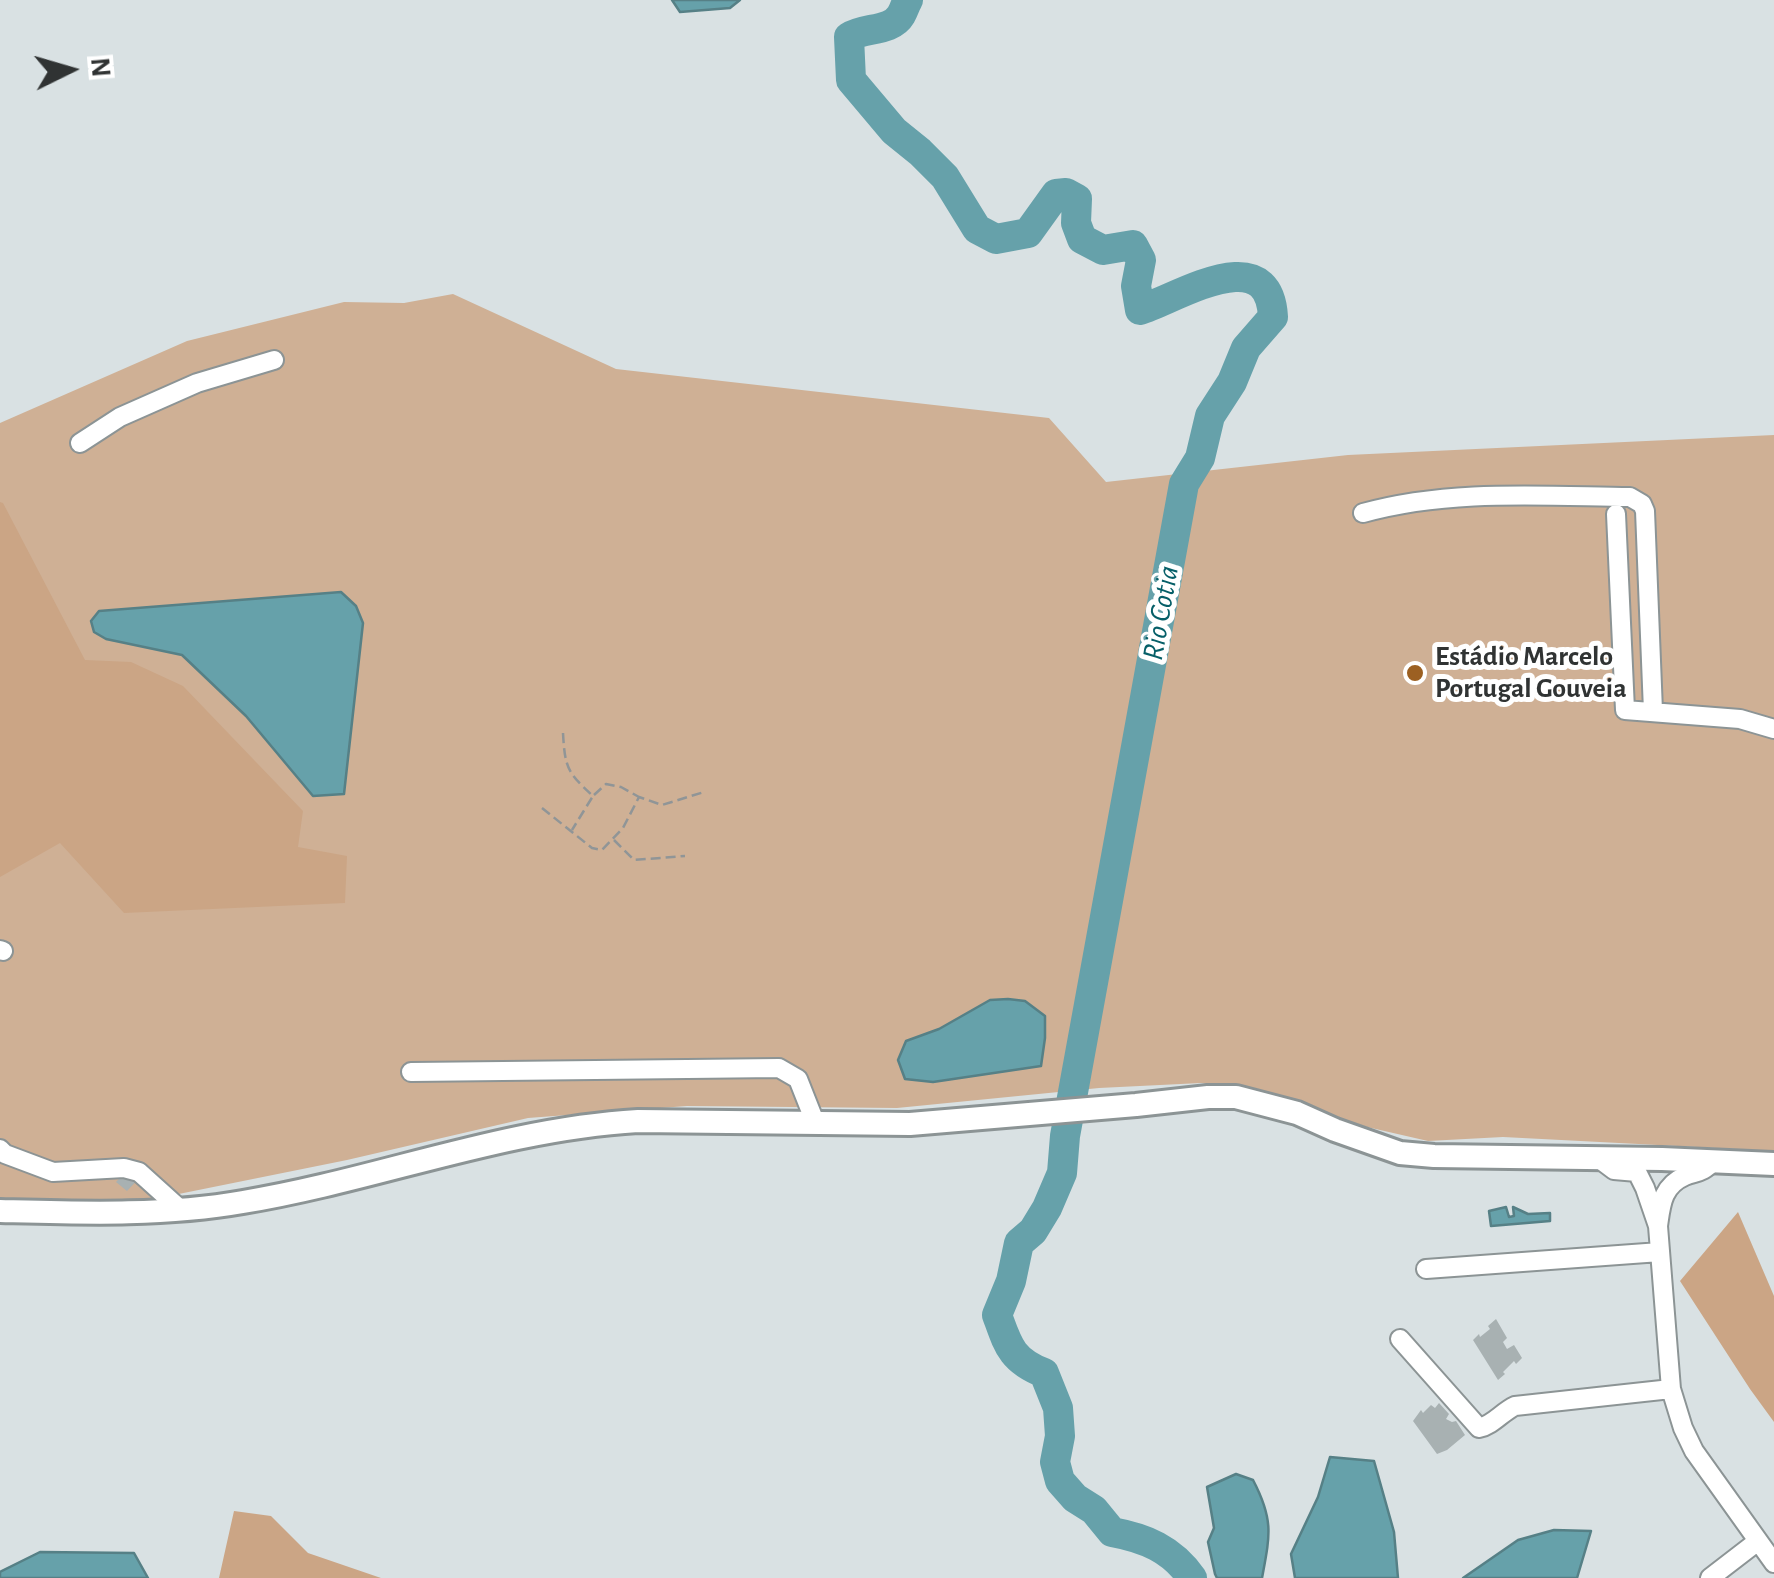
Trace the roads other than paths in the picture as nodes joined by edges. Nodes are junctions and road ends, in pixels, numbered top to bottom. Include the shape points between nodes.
1 (274, 360) dead end
2 (80, 443) dead end
3 (1363, 514) dead end
4 (1616, 514) dead end
5 (1653, 711) junction
6 (1774, 729) edge
7 (412, 1072) dead end
8 (815, 1122) junction
9 (0, 1149) edge
10 (1598, 1158) junction
11 (1714, 1161) junction
12 (1774, 1164) edge
13 (180, 1208) junction
14 (0, 1212) edge
15 (1658, 1226) junction
16 (1660, 1252) junction
17 (1426, 1269) dead end
18 (1400, 1338) dead end
19 (1671, 1389) junction
20 (1758, 1541) junction
21 (1774, 1564) edge
22 (1710, 1578) edge

1 - 2 lane via 197,383
3 - 5 lane via 1462,497 1630,497 1642,504
4 - 5 lane via 1625,710
5 - 6 lane
7 - 8 lane via 779,1068 798,1079
8 - 10 main road via 910,1124 1236,1097 1400,1153
8 - 13 main road via 594,1124 242,1202
9 - 13 lane via 53,1172 139,1172
10 - 11 main road
10 - 15 lane via 1614,1170 1636,1172
11 - 12 main road
11 - 15 lane via 1671,1185 1662,1196
13 - 14 main road
15 - 16 lane
16 - 17 lane
16 - 19 lane
18 - 19 lane via 1479,1428 1515,1406
19 - 20 lane via 1694,1451
20 - 21 lane
20 - 22 lane

